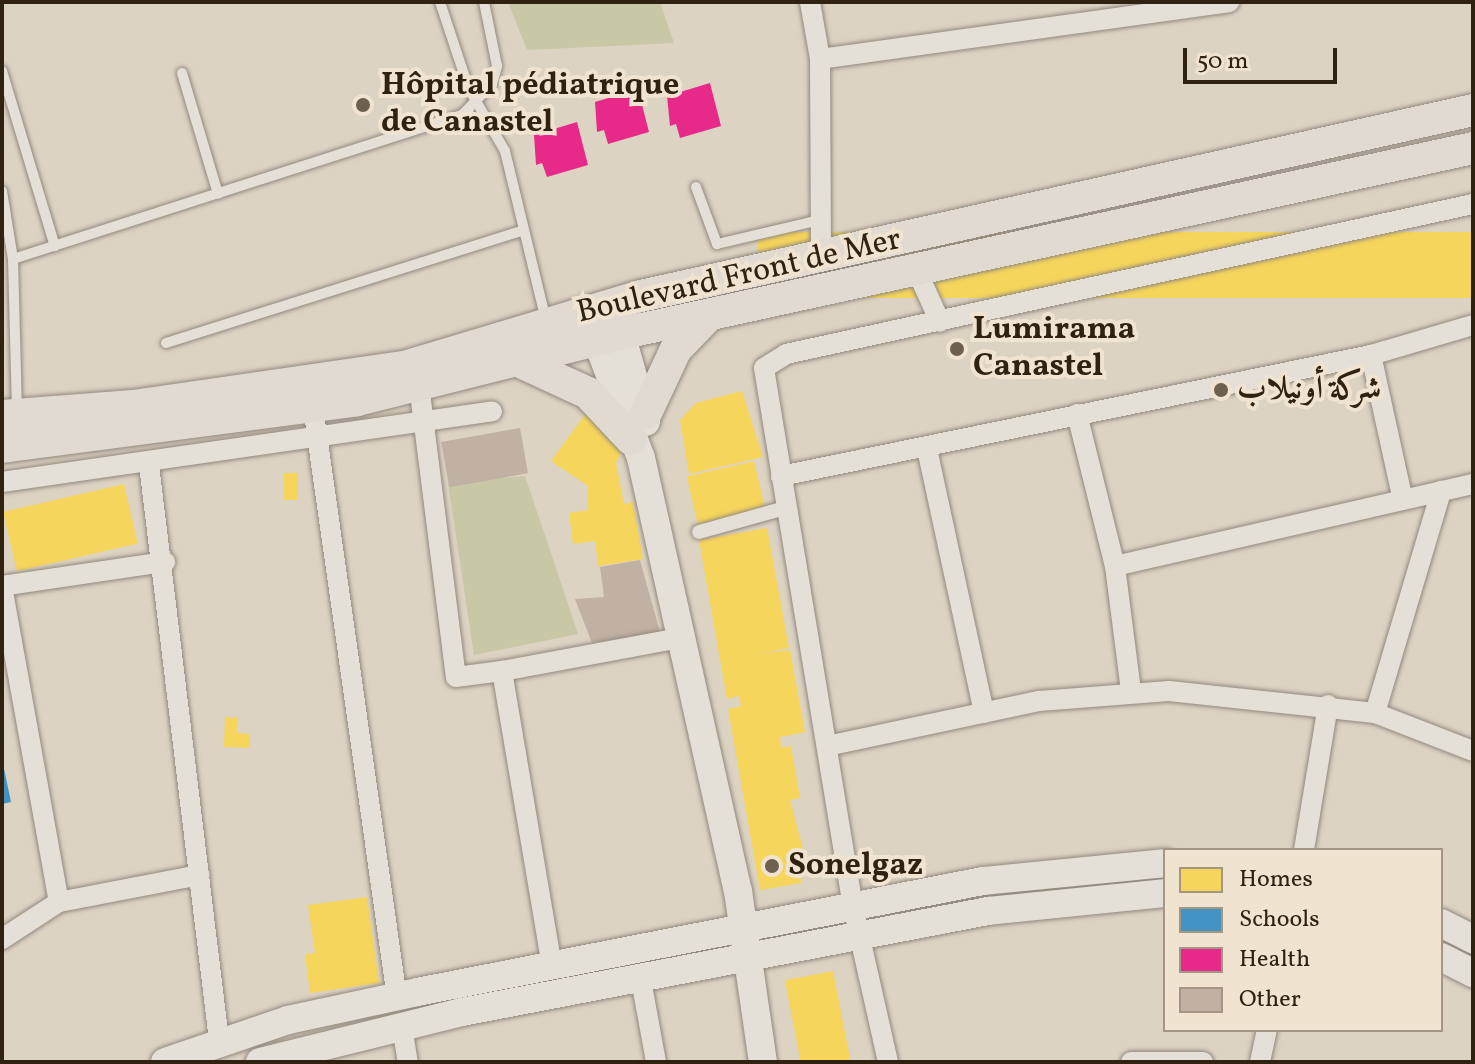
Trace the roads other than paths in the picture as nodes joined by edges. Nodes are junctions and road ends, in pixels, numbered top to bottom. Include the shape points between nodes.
1 (440, 2) edge
2 (484, 2) edge
3 (810, 2) edge
4 (1229, 2) edge
5 (1168, 6) edge
6 (820, 59) junction
7 (2, 71) edge
8 (182, 73) dead end
9 (477, 105) junction
10 (1473, 110) edge
11 (1473, 148) edge
12 (696, 187) dead end
13 (2, 191) edge
14 (218, 194) junction
15 (1473, 204) edge
16 (820, 220) junction
17 (524, 230) junction
18 (55, 246) junction
19 (821, 256) junction
20 (13, 259) junction
21 (916, 269) junction
22 (709, 315) junction
23 (604, 322) junction
24 (940, 322) junction
25 (1473, 325) edge
26 (550, 336) junction
27 (166, 343) dead end
28 (1371, 355) junction
29 (514, 359) junction
30 (419, 385) junction
31 (492, 411) dead end
32 (1077, 414) junction
33 (9, 415) edge
34 (315, 422) junction
35 (428, 422) junction
36 (639, 437) junction
37 (2, 447) edge
38 (927, 449) junction
39 (149, 465) junction
40 (781, 476) junction
41 (2, 482) edge
42 (1473, 484) edge
43 (1441, 491) junction
44 (1403, 500) junction
45 (785, 508) junction
46 (699, 532) dead end
47 (165, 562) junction
48 (1115, 566) junction
49 (2, 586) edge
50 (680, 638) junction
51 (502, 671) junction
52 (1131, 691) junction
53 (1328, 705) junction
54 (984, 713) junction
55 (1375, 713) junction
56 (827, 746) junction
57 (1472, 747) edge
58 (1304, 848) edge
59 (1163, 863) edge
60 (199, 875) junction
61 (1163, 893) edge
62 (59, 902) junction
63 (853, 907) junction
64 (1443, 924) edge
65 (745, 928) junction
66 (863, 938) junction
67 (2, 939) edge
68 (1473, 939) edge
69 (749, 958) junction
70 (1443, 958) edge
71 (552, 966) junction
72 (1473, 973) edge
73 (641, 980) junction
74 (397, 998) junction
75 (402, 1026) junction
76 (1267, 1032) edge
77 (219, 1040) junction
78 (165, 1062) edge
79 (260, 1062) edge
80 (408, 1062) edge
81 (656, 1062) edge
82 (763, 1062) edge
83 (888, 1062) edge
84 (1131, 1062) edge
85 (1203, 1062) edge
86 (1260, 1062) edge

1 - 9 lane
2 - 9 lane via 497,66
3 - 6 street
4 - 5 street
5 - 6 street
6 - 16 street
7 - 18 lane
8 - 14 lane
9 - 14 lane
9 - 17 lane via 505,151
10 - 19 main road, Boulevard Front de Mer
11 - 21 main road
12 - 16 lane via 717,244
13 - 20 lane
14 - 18 lane
15 - 24 street
16 - 19 street
17 - 26 lane
17 - 27 lane
18 - 20 lane
19 - 23 main road, Boulevard Front de Mer
20 - 33 lane
21 - 22 main road
21 - 24 street
22 - 23 main road
22 - 36 main road via 670,359
23 - 26 main road
23 - 36 main road
24 - 40 street via 786,354 764,368
25 - 28 street
26 - 29 main road
26 - 33 main road, Boulevard Front de Mer via 353,377
28 - 32 street
28 - 44 street
29 - 30 main road
29 - 36 main road via 588,393
30 - 34 main road
30 - 35 street
31 - 35 street
32 - 38 street
32 - 48 street
34 - 35 street
34 - 37 main road
34 - 39 street
34 - 74 street
35 - 51 street via 456,677
36 - 50 main road
38 - 40 street
38 - 54 street
39 - 41 street
39 - 47 street
40 - 45 street
42 - 43 street
43 - 44 street
43 - 55 street
44 - 48 street
45 - 46 street
45 - 56 street
47 - 49 street
47 - 60 street
48 - 52 street
49 - 62 street
50 - 51 street
50 - 65 main road
51 - 71 street
52 - 53 street
52 - 54 street
53 - 55 street
53 - 58 street
54 - 56 street
55 - 57 street
56 - 63 street
59 - 63 main road via 983,881
60 - 62 street
60 - 77 street
61 - 66 main road via 988,911
62 - 67 street
63 - 65 main road
63 - 66 street
64 - 68 main road
65 - 69 main road
65 - 71 main road
66 - 69 main road
66 - 83 street
69 - 73 main road
69 - 82 main road
70 - 72 main road
71 - 74 main road
73 - 75 main road
73 - 81 street
74 - 77 main road
75 - 79 main road
75 - 80 street
76 - 86 street
77 - 78 main road
84 - 85 street

